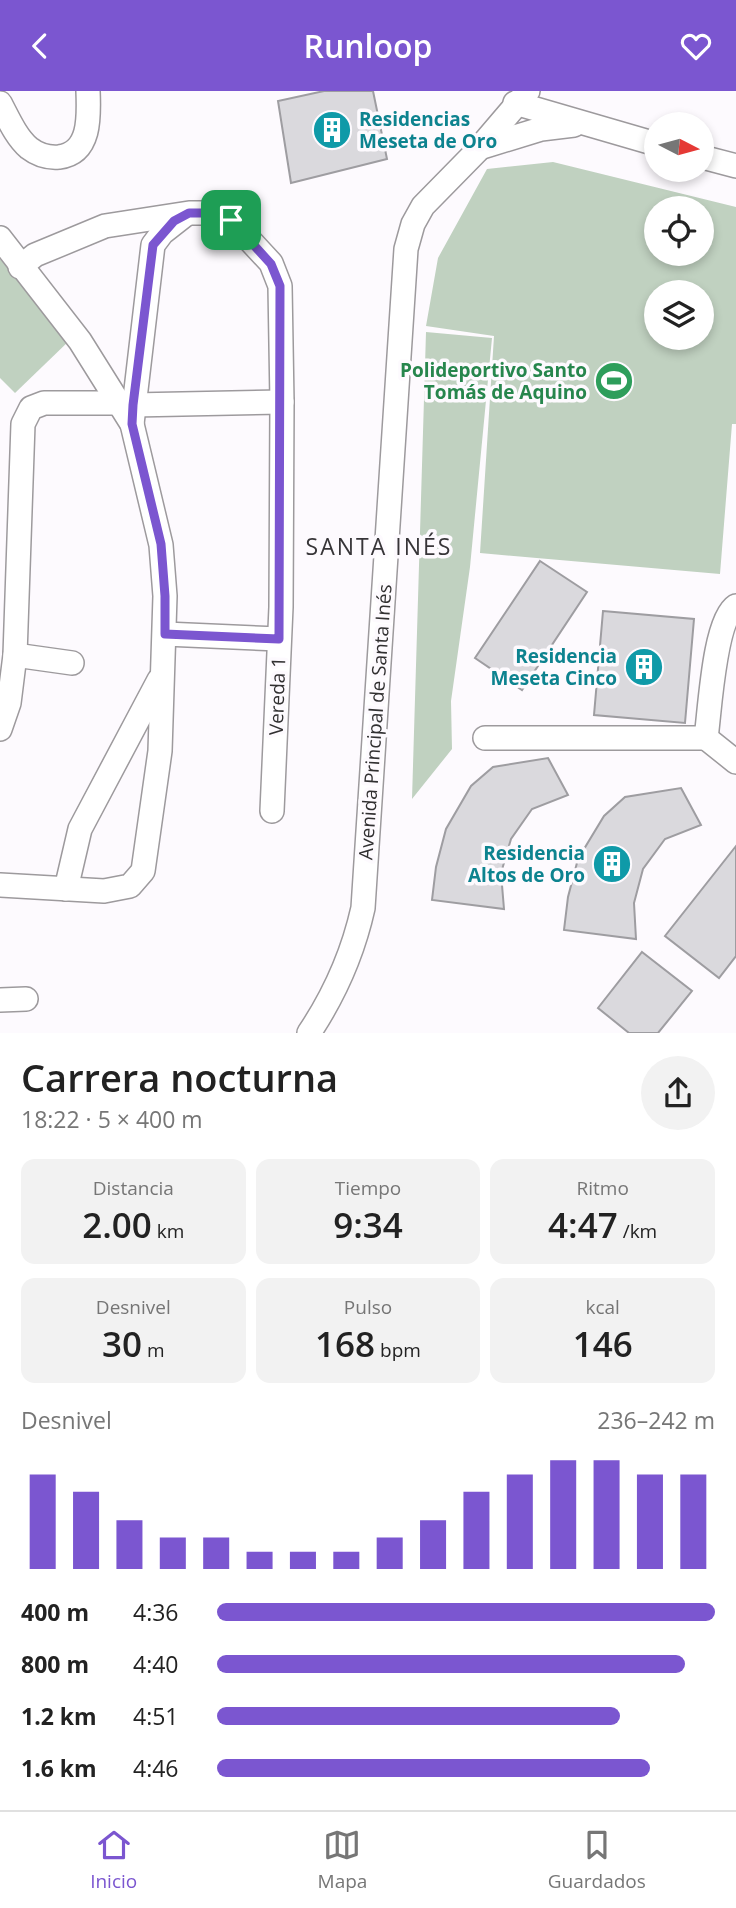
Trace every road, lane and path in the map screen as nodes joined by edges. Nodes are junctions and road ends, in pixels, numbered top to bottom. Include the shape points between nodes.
1 (88, 91) edge
2 (522, 97) edge
3 (0, 103) edge
4 (585, 123) junction
5 (644, 140) edge
6 (479, 149) junction
7 (714, 160) edge
8 (736, 166) edge
9 (189, 213) junction
10 (0, 238) edge
11 (20, 267) junction
12 (282, 402) junction
13 (128, 411) junction
14 (736, 605) edge
15 (165, 634) junction
16 (279, 639) junction
17 (15, 655) junction
18 (72, 663) dead end
19 (161, 677) junction
20 (0, 729) edge
21 (485, 738) dead end
22 (706, 738) junction
23 (736, 762) edge
24 (272, 811) dead end
25 (0, 885) edge
26 (66, 889) junction
27 (26, 999) dead end
28 (0, 1000) edge
29 (309, 1033) edge

1 - 3 street via 88,123 77,151 52,158 27,146
2 - 4 street
2 - 6 street, Avenida Principal de Santa Inés
4 - 5 street
4 - 6 street via 541,129
6 - 29 street, Avenida Principal de Santa Inés via 423,207 406,249 363,908 349,957
7 - 8 street
9 - 11 street, Vereda 1 via 105,226 35,254
9 - 12 street, Vereda 1 via 231,220 271,264 280,286
9 - 13 street via 174,221 153,245
10 - 11 street
11 - 13 street via 80,341
12 - 13 street
12 - 16 street, Vereda 1
13 - 15 street via 161,544
13 - 17 street via 44,403 32,408 23,424
14 - 22 street via 719,637
15 - 16 street
15 - 19 street
16 - 24 street, Vereda 1
17 - 18 street
17 - 20 street via 9,703
19 - 26 street via 88,811
19 - 26 street via 160,751 143,871 130,886 104,891
21 - 22 street
22 - 23 street
25 - 26 street
27 - 28 street

